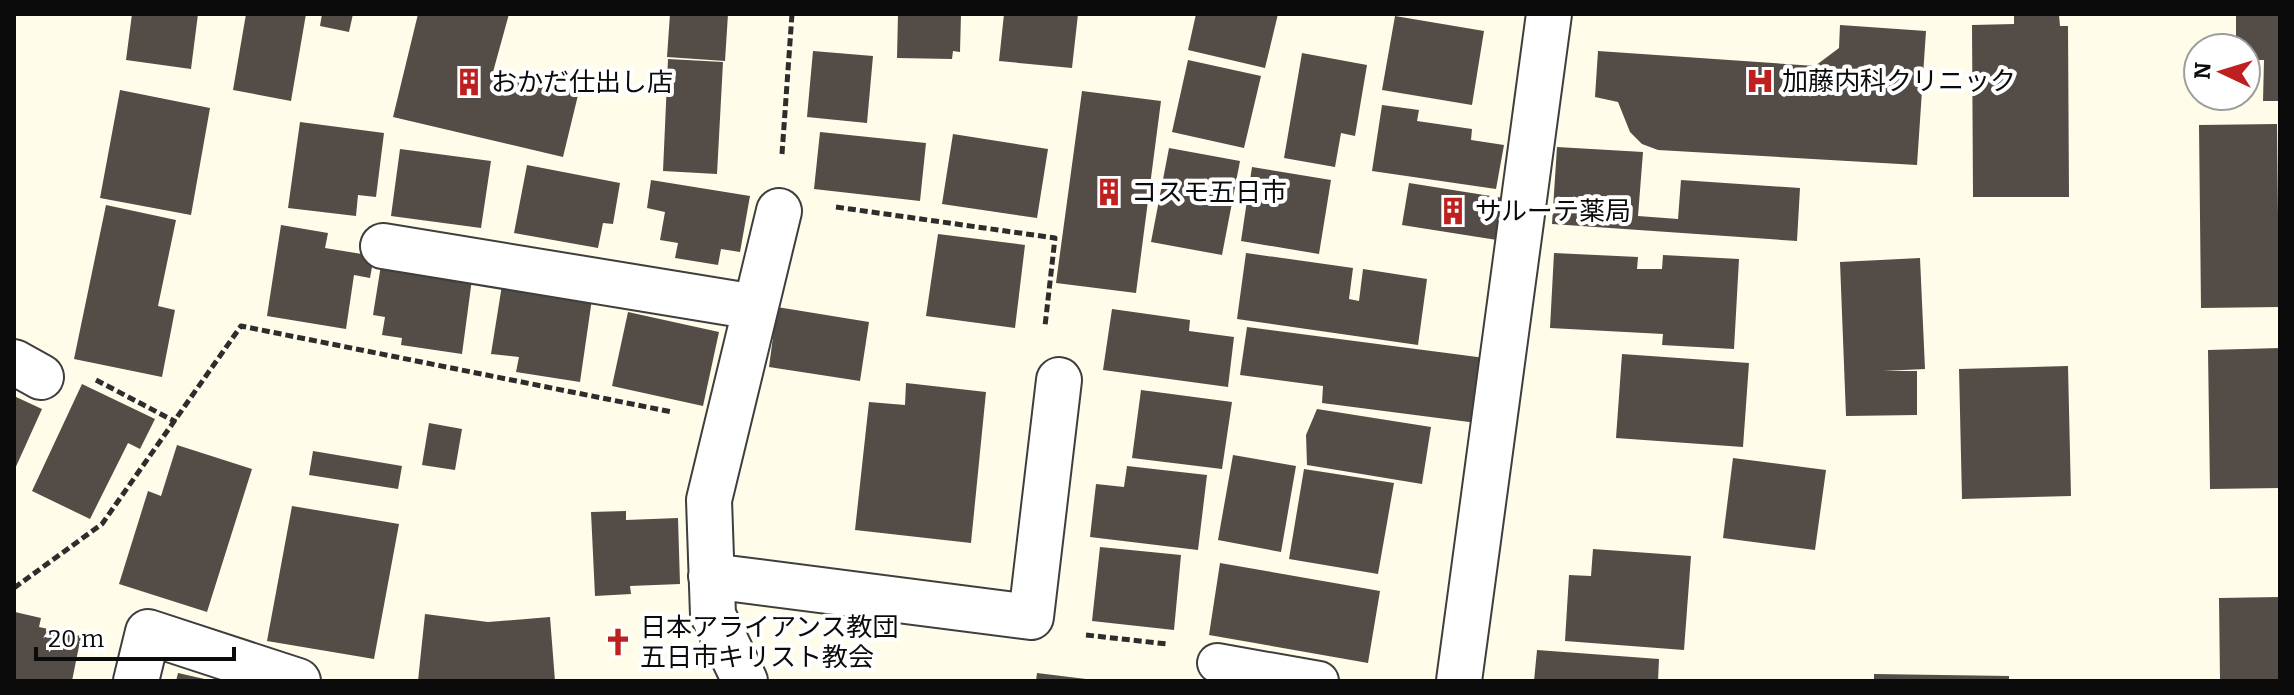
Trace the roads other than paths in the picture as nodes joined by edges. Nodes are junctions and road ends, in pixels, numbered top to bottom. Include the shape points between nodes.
1 (1549, 14) edge
2 (779, 205) road end
3 (383, 246) dead end
4 (755, 307) junction
5 (1059, 380) road end
6 (711, 576) junction
7 (1217, 663) road end
8 (136, 681) edge
9 (298, 681) edge
10 (745, 681) edge
11 (1319, 681) edge
12 (1459, 681) edge

1 - 12 street
2 - 4 street
3 - 4 street
4 - 6 street via 709,500
5 - 6 street via 1031,617
6 - 10 street via 713,615
7 - 11 lane
8 - 9 street via 148,632

